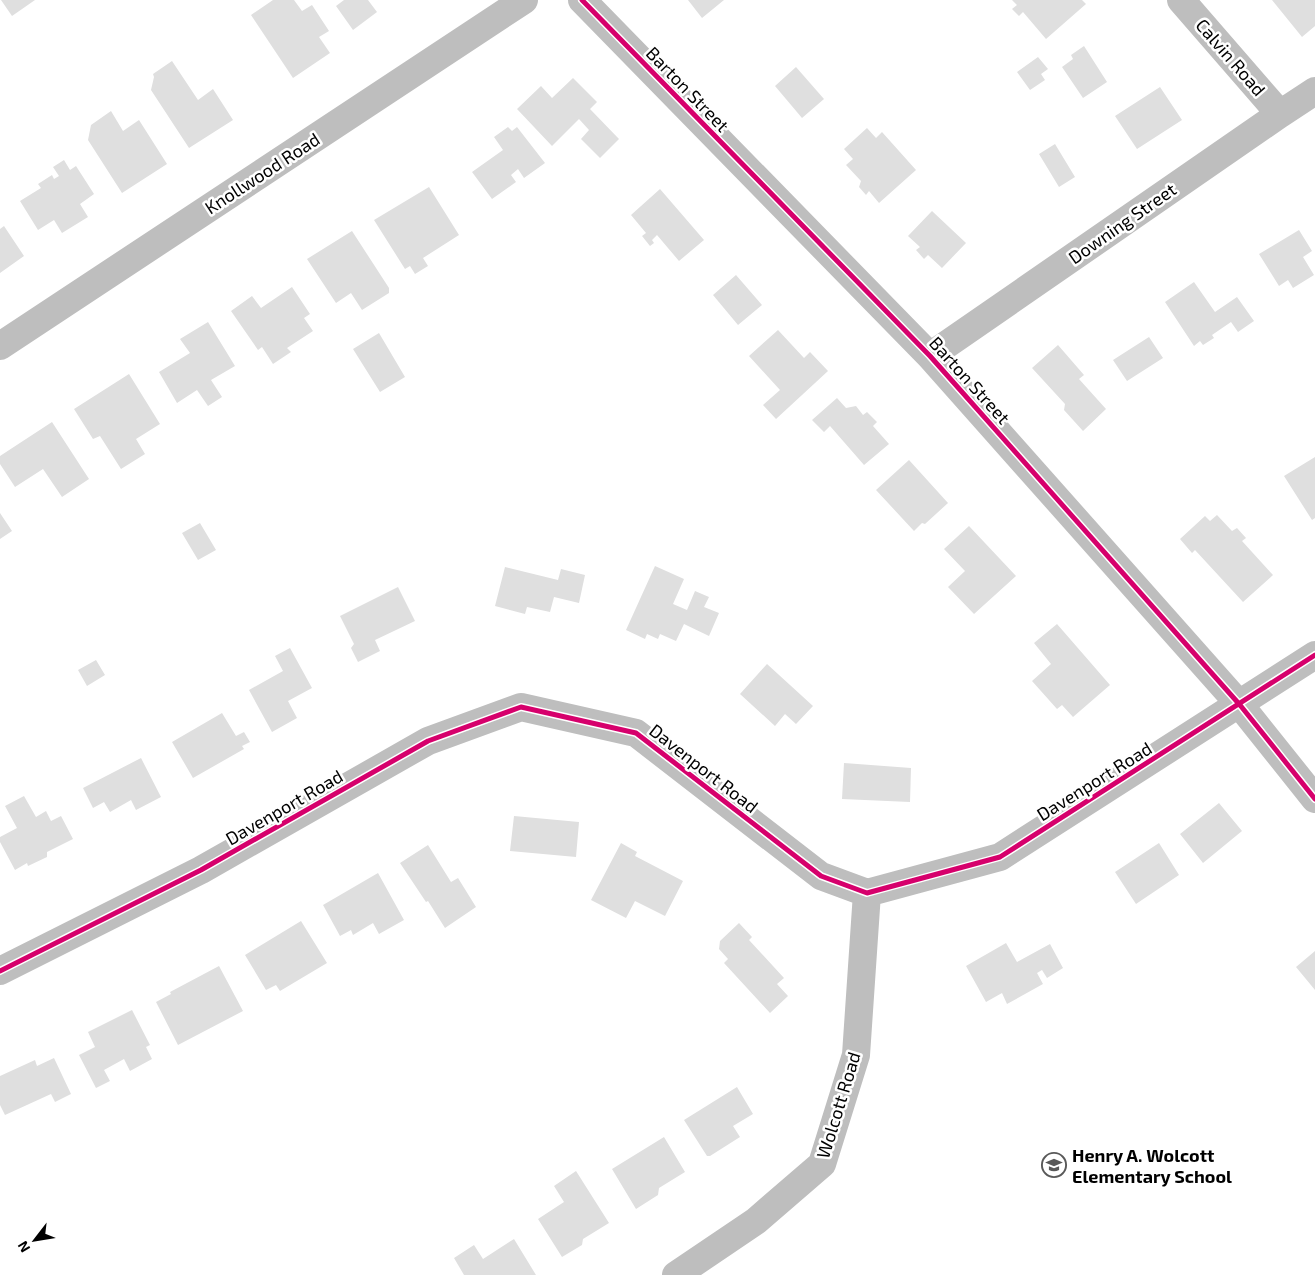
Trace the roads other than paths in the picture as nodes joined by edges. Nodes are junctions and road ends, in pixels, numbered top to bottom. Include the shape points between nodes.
1 (524, 0) edge
2 (582, 0) edge
3 (1181, 0) edge
4 (1315, 91) edge
5 (1280, 114) junction
6 (0, 346) edge
7 (930, 356) junction
8 (1315, 655) edge
9 (1240, 705) junction
10 (1315, 799) edge
11 (867, 892) junction
12 (0, 971) edge
13 (676, 1275) edge

1 - 6 street, Knollwood Road
2 - 7 street, Barton Street
3 - 5 street, Calvin Road
4 - 5 street, Downing Street
5 - 7 street, Downing Street
7 - 9 street, Barton Street
8 - 9 street, Davenport Road
9 - 10 street, Barton Street
9 - 11 street, Davenport Road via 1000,857
11 - 12 street, Davenport Road via 822,876 636,733 521,707 428,741 201,870
11 - 13 street, Wolcott Road via 856,1054 822,1164 756,1220

